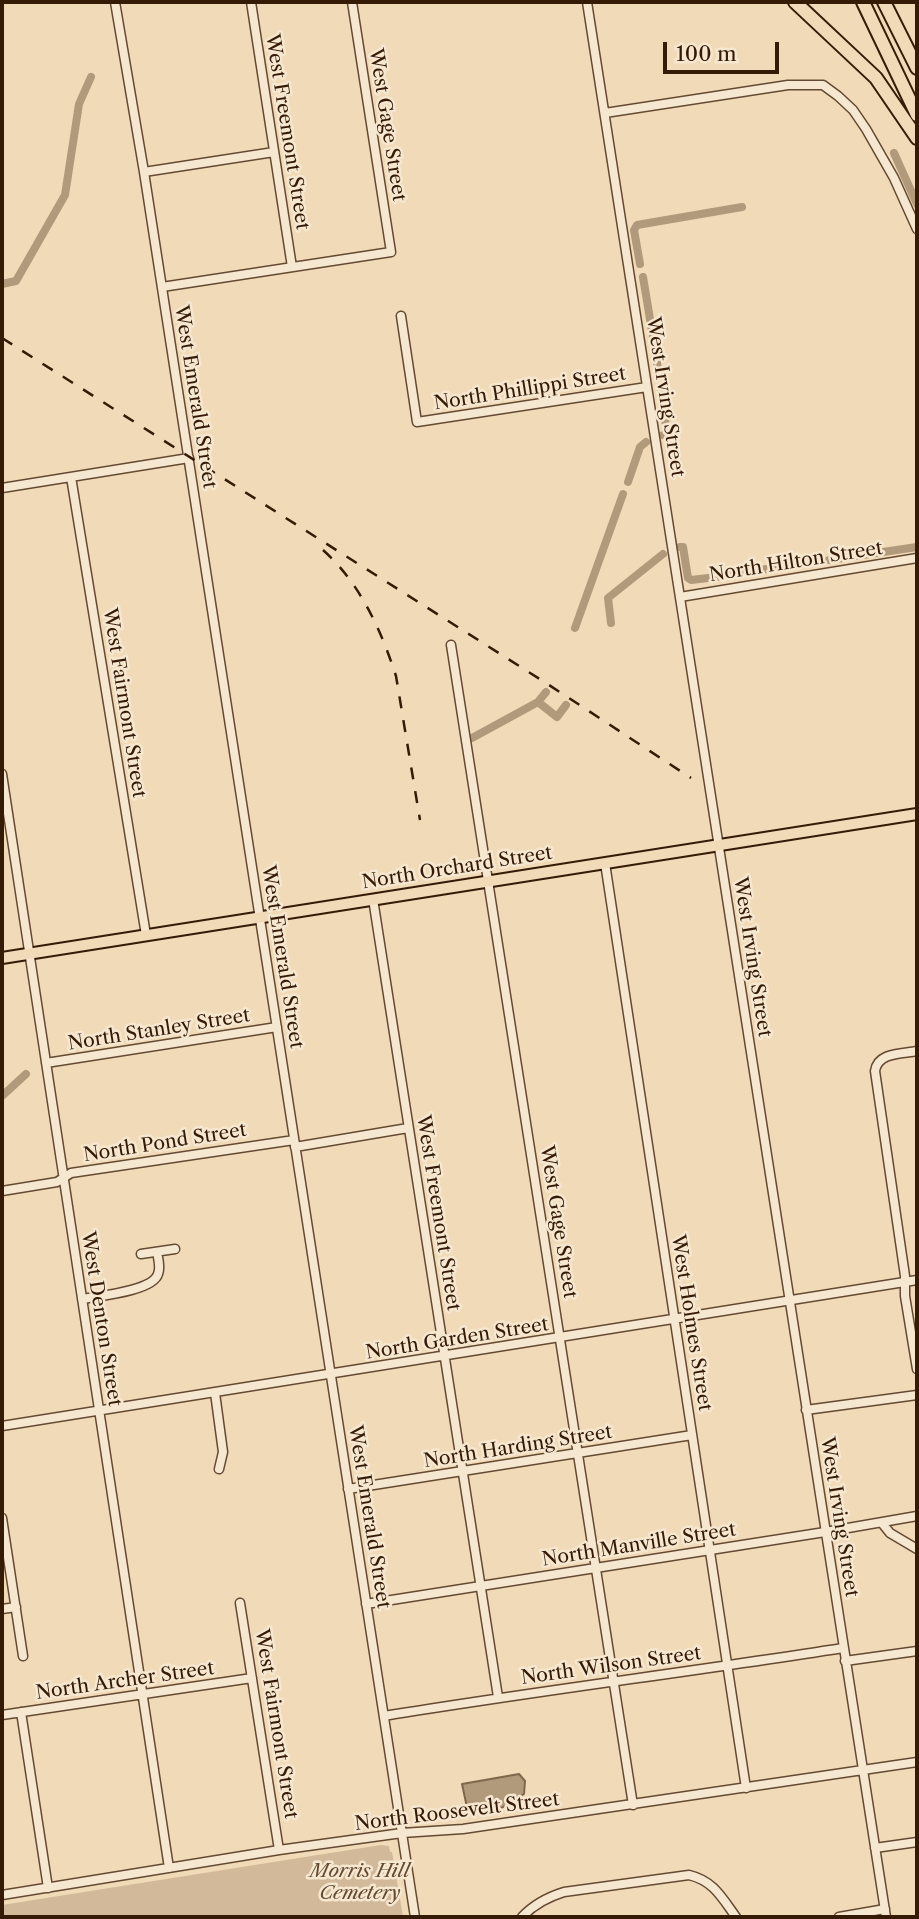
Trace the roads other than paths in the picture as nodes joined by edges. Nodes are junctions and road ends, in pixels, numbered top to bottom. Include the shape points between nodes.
1 (115, 2) edge
2 (251, 2) edge
3 (352, 2) edge
4 (587, 2) edge
5 (795, 2) edge
6 (863, 2) edge
7 (884, 2) edge
8 (917, 68) edge
9 (605, 113) junction
10 (917, 115) edge
11 (917, 138) edge
12 (274, 152) junction
13 (144, 172) junction
14 (917, 229) edge
15 (292, 267) junction
16 (162, 287) junction
17 (401, 316) dead end
18 (647, 387) junction
19 (189, 458) junction
20 (71, 477) junction
21 (2, 488) edge
22 (917, 558) edge
23 (680, 597) junction
24 (452, 645) dead end
25 (2, 774) edge
26 (917, 814) edge
27 (718, 845) junction
28 (605, 863) junction
29 (489, 881) junction
30 (373, 899) junction
31 (260, 918) junction
32 (146, 935) junction
33 (29, 953) junction
34 (2, 958) edge
35 (277, 1027) junction
36 (917, 1051) edge
37 (46, 1063) junction
38 (408, 1128) junction
39 (295, 1143) junction
40 (64, 1178) junction
41 (2, 1191) edge
42 (175, 1249) dead end
43 (157, 1251) junction
44 (141, 1254) dead end
45 (917, 1280) edge
46 (906, 1282) junction
47 (82, 1299) junction
48 (790, 1302) junction
49 (674, 1320) junction
50 (560, 1338) junction
51 (444, 1356) junction
52 (917, 1369) edge
53 (331, 1374) junction
54 (215, 1393) junction
55 (917, 1395) edge
56 (806, 1410) junction
57 (99, 1411) junction
58 (2, 1426) edge
59 (692, 1435) junction
60 (578, 1453) junction
61 (219, 1469) dead end
62 (463, 1471) junction
63 (348, 1489) junction
64 (917, 1516) edge
65 (2, 1518) edge
66 (882, 1523) junction
67 (825, 1532) junction
68 (917, 1549) edge
69 (710, 1550) junction
70 (596, 1568) junction
71 (481, 1586) junction
72 (240, 1603) dead end
73 (366, 1604) junction
74 (16, 1607) junction
75 (2, 1609) edge
76 (843, 1648) junction
77 (917, 1651) edge
78 (23, 1656) dead end
79 (845, 1661) junction
80 (727, 1665) junction
81 (252, 1678) junction
82 (613, 1681) junction
83 (142, 1694) junction
84 (498, 1698) junction
85 (21, 1712) junction
86 (2, 1715) edge
87 (384, 1716) junction
88 (917, 1762) edge
89 (862, 1770) junction
90 (746, 1788) junction
91 (633, 1804) junction
92 (402, 1833) junction
93 (917, 1842) edge
94 (875, 1848) junction
95 (279, 1850) junction
96 (169, 1868) junction
97 (48, 1888) junction
98 (2, 1895) edge
99 (885, 1913) edge
100 (415, 1917) edge
101 (522, 1917) edge
102 (736, 1917) edge
103 (839, 1917) edge

1 - 13 street, West Emerald Street
2 - 12 street, West Freemont Street
3 - 15 street, West Gage Street via 391,252
4 - 9 street, West Irving Street
5 - 11 highway via 876,78
6 - 10 highway
7 - 8 highway
9 - 14 street via 788,85 822,85 853,110 866,129
9 - 18 street, West Irving Street
12 - 13 street
12 - 15 street, West Freemont Street
13 - 16 street, West Emerald Street
15 - 16 street
16 - 19 street, West Emerald Street
17 - 18 street, North Phillippi Street via 417,422
18 - 23 street, West Irving Street
19 - 20 street
19 - 31 street, West Emerald Street
20 - 21 street
20 - 32 street, West Fairmont Street
22 - 23 street, North Hilton Street
23 - 27 street, West Irving Street
24 - 29 street, West Gage Street
25 - 33 street, West Denton Street
26 - 27 main road, North Orchard Street
27 - 28 main road, North Orchard Street
27 - 48 street, West Irving Street
28 - 29 main road, North Orchard Street
28 - 49 street, West Holmes Street
29 - 30 main road, North Orchard Street
29 - 50 street, West Gage Street
30 - 31 main road, North Orchard Street
30 - 38 street, West Freemont Street
31 - 32 main road, North Orchard Street
31 - 35 street, West Emerald Street
32 - 33 main road, North Orchard Street
33 - 34 main road, North Orchard Street
33 - 37 street, West Denton Street
35 - 37 street, North Stanley Street
35 - 39 street, West Emerald Street
36 - 46 street via 878,1060 875,1071
37 - 40 street, West Denton Street
38 - 39 street, North Pond Street
38 - 51 street, West Freemont Street
39 - 40 street, North Pond Street via 71,1173
39 - 53 street, West Emerald Street
40 - 41 street, North Pond Street
40 - 47 street, West Denton Street
42 - 43 street
43 - 44 street
43 - 47 street via 158,1275 152,1282
45 - 46 street, North Garden Street
46 - 48 street, North Garden Street
46 - 52 street
47 - 57 street, West Denton Street
48 - 49 street, North Garden Street
48 - 56 street, West Irving Street
49 - 50 street, North Garden Street
49 - 59 street, West Holmes Street
50 - 51 street, North Garden Street
50 - 60 street, West Gage Street
51 - 53 street, North Garden Street
51 - 62 street, West Freemont Street
53 - 54 street, North Garden Street
53 - 63 street, West Emerald Street
54 - 57 street, North Garden Street
54 - 61 street via 223,1452
55 - 56 street
56 - 67 street, West Irving Street
57 - 58 street, North Garden Street
57 - 83 street, West Denton Street
59 - 60 street, North Harding Street
59 - 69 street, West Holmes Street
60 - 62 street, North Harding Street
60 - 70 street, West Gage Street
62 - 63 street, North Harding Street
62 - 71 street, West Freemont Street
63 - 73 street, West Emerald Street
64 - 66 street, North Manville Street
65 - 74 street
66 - 67 street, North Manville Street
66 - 68 street
67 - 69 street, North Manville Street
67 - 76 street, West Irving Street
69 - 70 street, North Manville Street
69 - 80 street, West Holmes Street
70 - 71 street, North Manville Street
70 - 82 street, West Gage Street
71 - 73 street, North Manville Street
71 - 84 street, West Freemont Street
72 - 81 street, West Fairmont Street
73 - 87 street, West Emerald Street
74 - 75 street
74 - 78 street
76 - 79 street, West Irving Street
76 - 80 street, North Wilson Street
77 - 79 street
79 - 89 street, West Irving Street
80 - 82 street, North Wilson Street
80 - 90 street, West Holmes Street
81 - 83 street, North Archer Street
81 - 95 street, West Fairmont Street
82 - 84 street, North Wilson Street
82 - 91 street, West Gage Street
83 - 85 street, North Archer Street
83 - 96 street, West Denton Street
84 - 87 street, North Wilson Street
85 - 86 street, North Archer Street
85 - 97 street
87 - 92 street, West Emerald Street
88 - 89 street, North Roosevelt Street
89 - 90 street, North Roosevelt Street
89 - 94 street, West Irving Street
90 - 91 street, North Roosevelt Street
91 - 92 street, North Roosevelt Street via 463,1829
92 - 95 street, North Roosevelt Street
92 - 100 street, West Emerald Street
93 - 94 street
94 - 99 street, West Irving Street
95 - 96 street, North Roosevelt Street
96 - 97 street, North Roosevelt Street
97 - 98 street, North Roosevelt Street
99 - 103 street
101 - 102 street via 548,1897 564,1892 689,1875 716,1890

